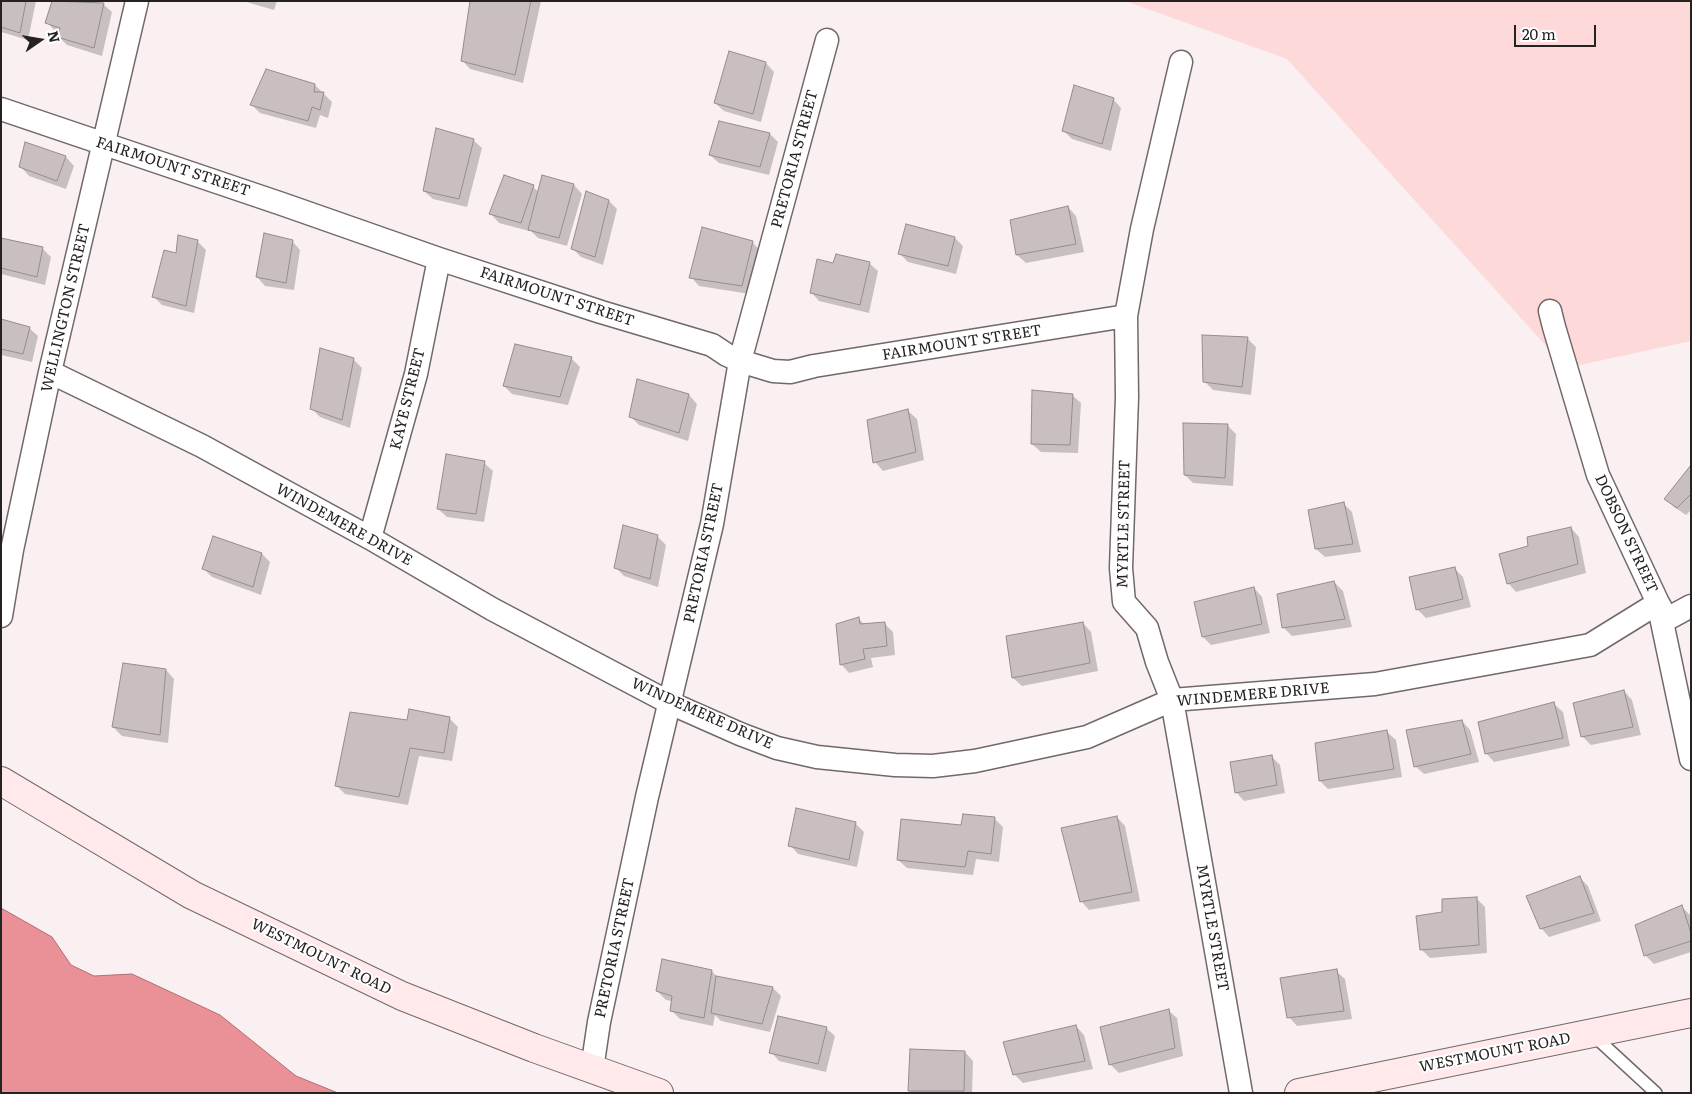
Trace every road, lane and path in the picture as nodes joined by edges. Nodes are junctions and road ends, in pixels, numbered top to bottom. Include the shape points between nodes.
1 (137, 1) edge
2 (828, 40) dead end
3 (1181, 62) dead end
4 (1, 109) edge
5 (104, 144) junction
6 (439, 259) junction
7 (1550, 311) dead end
8 (1126, 316) junction
9 (740, 361) junction
10 (50, 372) junction
11 (370, 538) junction
12 (1658, 604) junction
13 (1691, 606) edge
14 (1, 616) edge
15 (1172, 700) junction
16 (670, 703) junction
17 (1691, 759) edge
18 (1, 781) edge
19 (1691, 1013) edge
20 (1591, 1034) junction
21 (592, 1069) junction
22 (660, 1093) edge
23 (1241, 1093) edge
24 (1299, 1093) edge
25 (1656, 1093) edge

1 - 5 street, WELLINGTON STREET
2 - 9 street, PRETORIA STREET
3 - 8 street, MYRTLE STREET via 1142,229
4 - 5 street, FAIRMOUNT STREET
5 - 6 street, FAIRMOUNT STREET
5 - 10 street, WELLINGTON STREET
6 - 9 street, FAIRMOUNT STREET via 712,346
6 - 11 street, KAYE STREET via 416,374
7 - 12 street, DOBSON STREET via 1598,475
8 - 9 street, FAIRMOUNT STREET via 790,372 773,371
8 - 15 street, MYRTLE STREET via 1127,397 1121,568 1124,602 1147,628
9 - 16 street, PRETORIA STREET via 712,524
10 - 11 street, WINDEMERE DRIVE via 202,446
10 - 14 street, WELLINGTON STREET
11 - 16 street, WINDEMERE DRIVE via 492,609
12 - 13 street via 1666,619
12 - 15 street, WINDEMERE DRIVE via 1590,645 1375,684
12 - 17 street, DOBSON STREET
15 - 16 street, WINDEMERE DRIVE via 1087,737 975,761 933,766 817,757 777,748
15 - 23 street, MYRTLE STREET
16 - 21 street, PRETORIA STREET via 645,806
18 - 21 main road, WESTMOUNT ROAD via 192,895 402,996
19 - 20 main road, WESTMOUNT ROAD
20 - 24 main road, WESTMOUNT ROAD
20 - 25 lane
21 - 22 main road, WESTMOUNT ROAD

